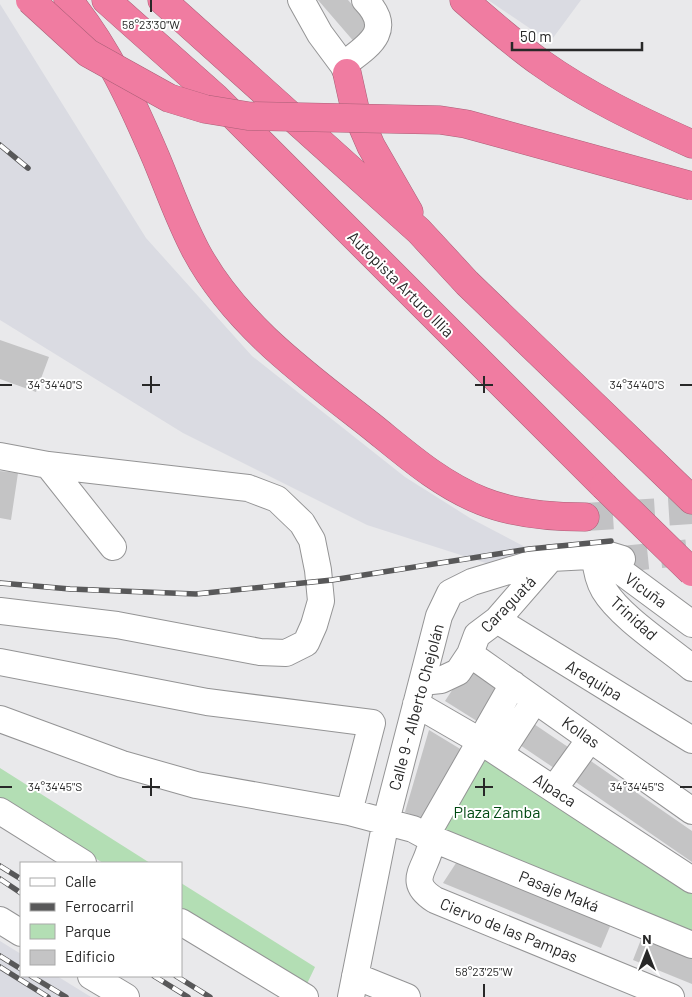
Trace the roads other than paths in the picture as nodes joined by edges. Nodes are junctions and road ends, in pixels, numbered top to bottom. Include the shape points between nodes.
1 (30, 0) edge
2 (68, 0) edge
3 (106, 0) edge
4 (162, 0) edge
5 (301, 0) edge
6 (365, 0) edge
7 (464, 0) edge
8 (345, 69) junction
9 (692, 144) edge
10 (692, 186) edge
11 (419, 231) junction
12 (0, 456) edge
13 (48, 465) junction
14 (682, 491) edge
15 (584, 517) tunnel mouth
16 (114, 547) dead end
17 (606, 557) junction
18 (551, 558) junction
19 (692, 572) edge
20 (0, 611) edge
21 (497, 620) junction
22 (692, 624) edge
23 (470, 654) junction
24 (0, 662) edge
25 (692, 668) edge
26 (513, 684) junction
27 (419, 693) junction
28 (535, 700) junction
29 (0, 719) edge
30 (590, 738) junction
31 (692, 740) edge
32 (490, 748) junction
33 (554, 789) junction
34 (0, 811) edge
35 (692, 811) edge
36 (348, 812) junction
37 (386, 821) junction
38 (426, 836) junction
39 (81, 862) edge
40 (692, 880) edge
41 (0, 920) edge
42 (182, 923) edge
43 (20, 932) edge
44 (692, 946) edge
45 (93, 977) edge
46 (353, 987) edge
47 (126, 997) edge
48 (306, 997) edge
49 (407, 997) edge
50 (671, 997) edge

1 - 10 highway, bridge via 88,54 169,98 204,109 248,116 440,120 466,124
2 - 15 highway via 100,43 121,80 195,250 239,312 319,385 450,485 482,501 516,511
3 - 19 highway, Autopista Arturo Illia, bridge via 215,97
4 - 11 highway
5 - 8 street
6 - 8 street via 375,10 378,29 373,43
7 - 9 highway via 541,64 641,121
8 - 11 highway via 355,109 371,146
11 - 14 highway via 467,283
12 - 13 street
13 - 16 street
13 - 20 street via 248,488 277,499 302,523 312,540 322,601 306,643 286,653 260,652 117,625
17 - 18 street, Calle 9 - Alberto Chejolán
17 - 22 street, Vicuña
17 - 25 street, Trinidad via 597,573 604,590 624,613
18 - 21 street, Caraguatá
18 - 27 street, Calle 9 - Alberto Chejolán via 472,582 450,593 439,616
21 - 23 street, Caraguatá via 477,635
21 - 31 street, Arequipa
23 - 26 street, Kollas
23 - 27 street, Caraguatá via 458,672
24 - 36 street via 207,702 372,723
26 - 28 street, Kollas
26 - 32 street
27 - 32 street, Alpaca
27 - 37 street, Calle 9 - Alberto Chejolán
28 - 30 street, Kollas
28 - 32 street
29 - 36 street via 122,764 196,785
30 - 33 street
30 - 35 street, Kollas
32 - 33 street, Alpaca
32 - 38 street
33 - 40 street, Alpaca
34 - 39 street
36 - 37 street
37 - 38 street
37 - 46 street, Calle 9 - Alberto Chejolán
38 - 44 street, Pasaje Maká
38 - 50 street, Ciervo de las Pampas via 431,844 420,871 420,886 434,900
41 - 43 street
42 - 48 street
45 - 47 street
46 - 49 street

